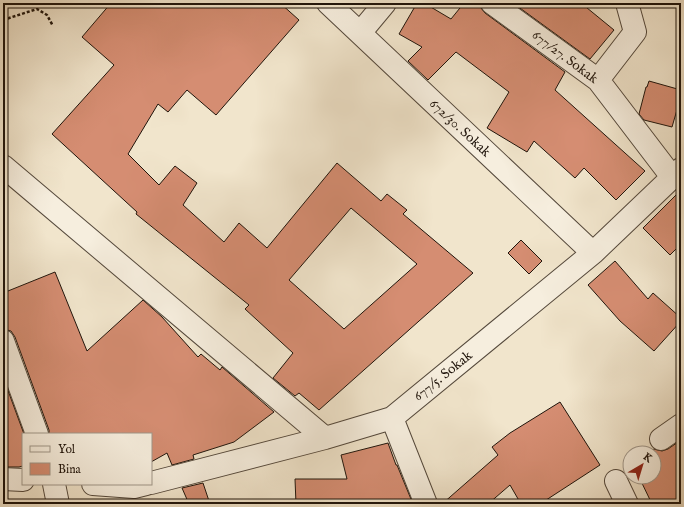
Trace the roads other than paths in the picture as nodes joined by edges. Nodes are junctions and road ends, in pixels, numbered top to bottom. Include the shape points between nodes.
1 (328, 3) edge
2 (385, 3) edge
3 (492, 3) edge
4 (627, 3) edge
5 (360, 33) junction
6 (598, 80) junction
7 (3, 166) edge
8 (677, 173) edge
9 (593, 253) junction
10 (3, 341) edge
11 (392, 418) junction
12 (681, 426) edge
13 (37, 433) edge
14 (325, 438) junction
15 (661, 439) dead end
16 (3, 480) edge
17 (22, 480) edge
18 (616, 480) dead end
19 (152, 483) edge
20 (54, 485) edge
21 (107, 485) edge
22 (142, 485) edge
23 (58, 504) edge
24 (426, 504) edge
25 (627, 504) edge

1 - 5 street, 672/30. Sokak
2 - 5 street
3 - 6 street, 677/27. Sokak
4 - 6 street via 635,32
5 - 9 street, 672/30. Sokak
6 - 8 street, 677/27. Sokak
7 - 14 street
8 - 9 street, 677/5. Sokak
9 - 11 street, 677/5. Sokak
10 - 13 street
11 - 14 street, 677/5. Sokak
11 - 24 street
12 - 15 street
14 - 19 street, 677/5. Sokak
16 - 17 street
18 - 25 street
20 - 23 street
21 - 22 street

